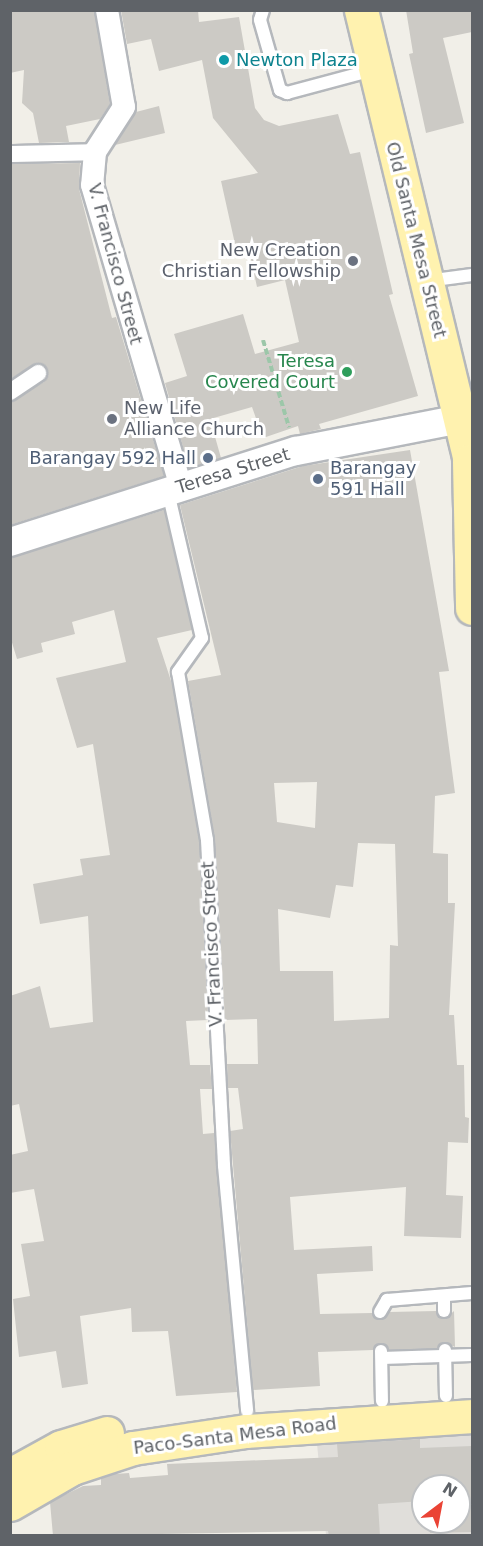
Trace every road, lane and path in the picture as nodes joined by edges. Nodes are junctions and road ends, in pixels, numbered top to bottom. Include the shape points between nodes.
1 (107, 10) edge
2 (263, 10) edge
3 (361, 10) edge
4 (375, 70) junction
5 (95, 152) junction
6 (10, 154) edge
7 (472, 275) edge
8 (426, 281) junction
9 (263, 340) dead end
10 (38, 373) dead end
11 (10, 392) edge
12 (467, 418) edge
13 (296, 451) junction
14 (471, 465) edge
15 (174, 489) junction
16 (10, 542) edge
17 (472, 587) edge
18 (472, 1293) edge
19 (444, 1296) junction
20 (444, 1311) dead end
21 (380, 1312) dead end
22 (445, 1352) junction
23 (472, 1355) edge
24 (459, 1394) edge
25 (382, 1401) junction
26 (247, 1411) junction
27 (472, 1416) edge
28 (10, 1475) edge
29 (10, 1504) edge

1 - 5 street, V. Francisco Street via 124,107
2 - 4 lane via 260,20 280,90 287,93
3 - 4 main road, Old Santa Mesa Street
4 - 8 main road, Old Santa Mesa Street
5 - 6 street
5 - 15 street, V. Francisco Street via 92,185
7 - 8 lane
8 - 12 main road, Old Santa Mesa Street
9 - 13 path
10 - 11 street
12 - 13 street, Teresa Street
12 - 14 main road, Old Santa Mesa Street
13 - 15 street, Teresa Street
14 - 17 main road, Old Santa Mesa Street
15 - 16 street, Teresa Street
15 - 26 lane, V. Francisco Street via 202,638 178,672 206,829 224,1166
18 - 19 lane
19 - 20 lane
19 - 21 lane via 387,1300
22 - 23 lane
22 - 24 lane
22 - 25 lane via 381,1354
24 - 25 main road, Paco-Santa Mesa Road
25 - 26 main road, Paco-Santa Mesa Road
26 - 28 main road, Paco-Santa Mesa Road via 96,1435 61,1447
27 - 29 main road, Paco-Santa Mesa Road via 257,1430 133,1448 72,1468

